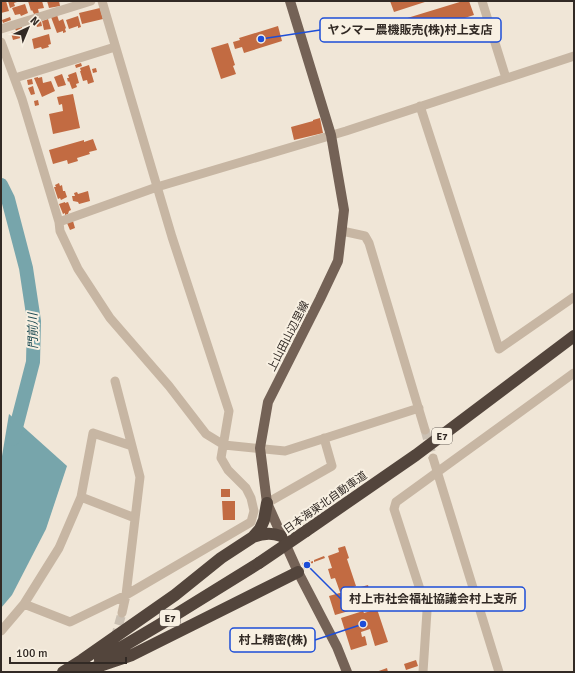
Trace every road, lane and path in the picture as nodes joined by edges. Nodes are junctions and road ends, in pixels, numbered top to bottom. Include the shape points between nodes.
1 (91, 1) edge
2 (102, 1) edge
3 (290, 1) edge
4 (482, 1) edge
5 (1, 29) edge
6 (1, 42) edge
7 (115, 47) junction
8 (574, 56) edge
9 (15, 78) junction
10 (506, 78) junction
11 (420, 106) junction
12 (331, 135) junction
13 (157, 187) junction
14 (59, 222) junction
15 (342, 231) junction
16 (574, 297) edge
17 (574, 336) edge
18 (574, 373) edge
19 (115, 381) dead end
20 (419, 408) junction
21 (425, 430) tunnel mouth
22 (324, 438) junction
23 (224, 445) junction
24 (132, 446) junction
25 (260, 448) junction
26 (433, 458) tunnel mouth
27 (438, 471) junction
28 (81, 497) junction
29 (267, 503) junction
30 (135, 518) junction
31 (281, 536) junction
32 (253, 537) junction
33 (298, 572) junction
34 (126, 595) junction
35 (24, 604) junction
36 (122, 613) tunnel mouth
37 (1, 631) edge
38 (63, 672) edge
39 (81, 672) edge
40 (347, 672) edge
41 (423, 672) edge
42 (499, 672) edge

1 - 5 street
2 - 7 street
3 - 12 main road, 上山田山辺里線
4 - 10 street
6 - 9 street
7 - 9 street
7 - 13 street
8 - 10 street
9 - 14 street
10 - 11 street
11 - 12 street
11 - 16 street via 499,349
12 - 13 street
12 - 15 main road, 上山田山辺里線 via 344,210
13 - 14 street
13 - 23 street via 228,411
14 - 23 street via 60,231 78,269 110,318 169,386 206,434
15 - 20 street via 365,236 369,243
15 - 25 main road, 上山田山辺里線 via 338,261 268,402
17 - 39 highway, 日本海東北自動車道 / E7, bridge via 416,455 260,563
18 - 27 street
19 - 24 street
20 - 21 street
20 - 22 street
22 - 25 street via 284,451
22 - 29 street via 332,466
23 - 25 street
23 - 34 street via 221,458 251,498 254,511 251,522
24 - 28 street via 93,433
24 - 30 street via 140,477
25 - 29 main road, 上山田山辺里線
26 - 27 street
27 - 41 street via 396,502 394,508 427,611
27 - 42 street
28 - 30 street
28 - 35 street via 59,548
29 - 31 main road, 上山田山辺里線
29 - 32 highway via 264,520
30 - 34 street
31 - 32 highway via 263,533
31 - 33 main road, 上山田山辺里線
32 - 38 highway via 221,558 175,595
33 - 39 highway via 132,655
33 - 40 main road, 上山田山辺里線 via 337,647
34 - 35 street via 70,622
34 - 36 street
35 - 37 street

